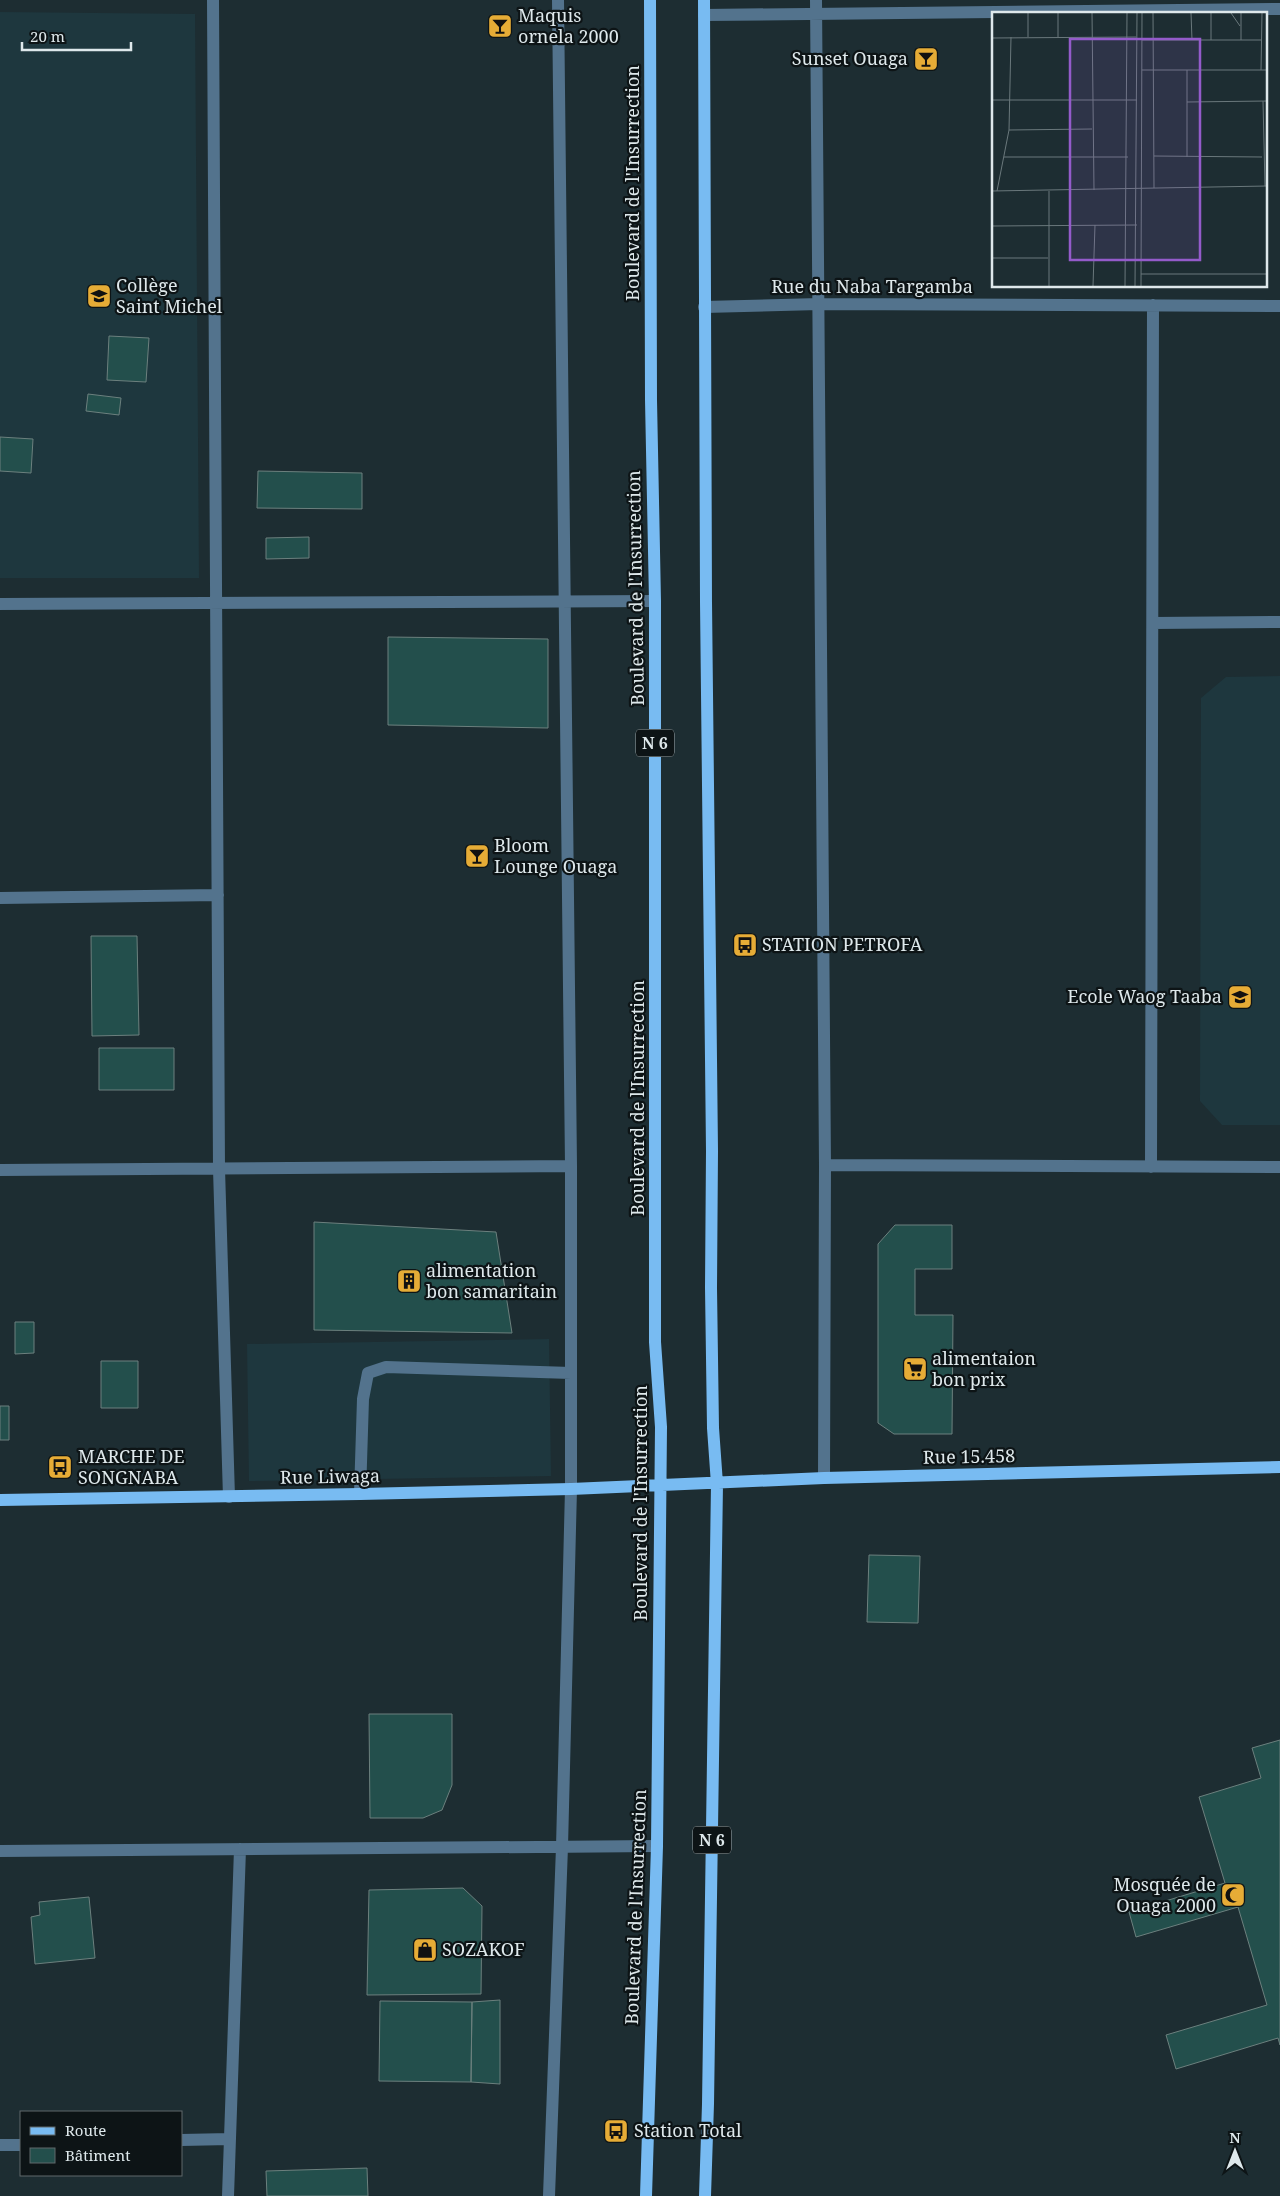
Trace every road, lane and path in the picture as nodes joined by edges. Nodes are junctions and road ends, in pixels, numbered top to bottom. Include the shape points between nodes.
1 (213, 0) edge
2 (558, 0) edge
3 (650, 0) edge
4 (704, 0) edge
5 (816, 0) edge
6 (1205, 5) edge
7 (1280, 9) edge
8 (816, 14) junction
9 (704, 16) junction
10 (819, 304) junction
11 (1153, 305) junction
12 (1280, 306) edge
13 (704, 307) junction
14 (655, 601) junction
15 (565, 602) junction
16 (216, 603) junction
17 (0, 604) edge
18 (1280, 622) edge
19 (1153, 623) junction
20 (218, 896) junction
21 (0, 898) edge
22 (825, 1165) junction
23 (571, 1166) junction
24 (1151, 1167) junction
25 (1280, 1167) edge
26 (219, 1169) junction
27 (0, 1170) edge
28 (571, 1373) junction
29 (1280, 1467) edge
30 (824, 1478) junction
31 (717, 1484) junction
32 (660, 1485) junction
33 (571, 1489) junction
34 (360, 1494) junction
35 (229, 1497) junction
36 (0, 1500) edge
37 (657, 1846) junction
38 (562, 1847) junction
39 (240, 1849) junction
40 (0, 1851) edge
41 (230, 2139) junction
42 (182, 2140) edge
43 (0, 2145) edge
44 (20, 2145) edge
45 (228, 2196) edge
46 (549, 2196) edge
47 (646, 2196) edge
48 (705, 2196) edge

1 - 16 street
2 - 15 street
3 - 14 main road, Boulevard de l'Insurrection / N 6
4 - 9 main road, N 6
5 - 8 street
6 - 7 street
6 - 8 street
8 - 9 street
8 - 10 street
9 - 13 main road, N 6
10 - 11 street, Rue du Naba Targamba
10 - 13 street, Rue du Naba Targamba
10 - 22 street
11 - 12 street, Rue du Naba Targamba
11 - 19 street
13 - 31 main road, N 6 via 711,1288
14 - 15 street
14 - 32 main road, Boulevard de l'Insurrection / N 6 via 655,1342 661,1427
15 - 16 street
15 - 23 street
16 - 17 street
16 - 20 street
18 - 19 street
19 - 24 street
20 - 21 street
20 - 26 street
22 - 24 street
22 - 30 street
23 - 26 street
23 - 28 street
24 - 25 street
26 - 27 street
26 - 35 street
28 - 33 street
28 - 34 street via 386,1367 368,1373 363,1399
29 - 30 main road, Rue 15.458
30 - 31 main road, Rue 15.458
31 - 32 main road, Rue 15.458
31 - 48 main road, N 6
32 - 33 main road, Rue Liwaga
32 - 37 main road, Boulevard de l'Insurrection / N 6
33 - 34 main road, Rue Liwaga
33 - 38 street
34 - 35 main road, Rue Liwaga
35 - 36 main road, Rue Liwaga
37 - 38 street
37 - 47 main road, Boulevard de l'Insurrection / N 6
38 - 39 street
38 - 46 street
39 - 40 street
39 - 41 street
41 - 42 street
41 - 45 street
43 - 44 street

